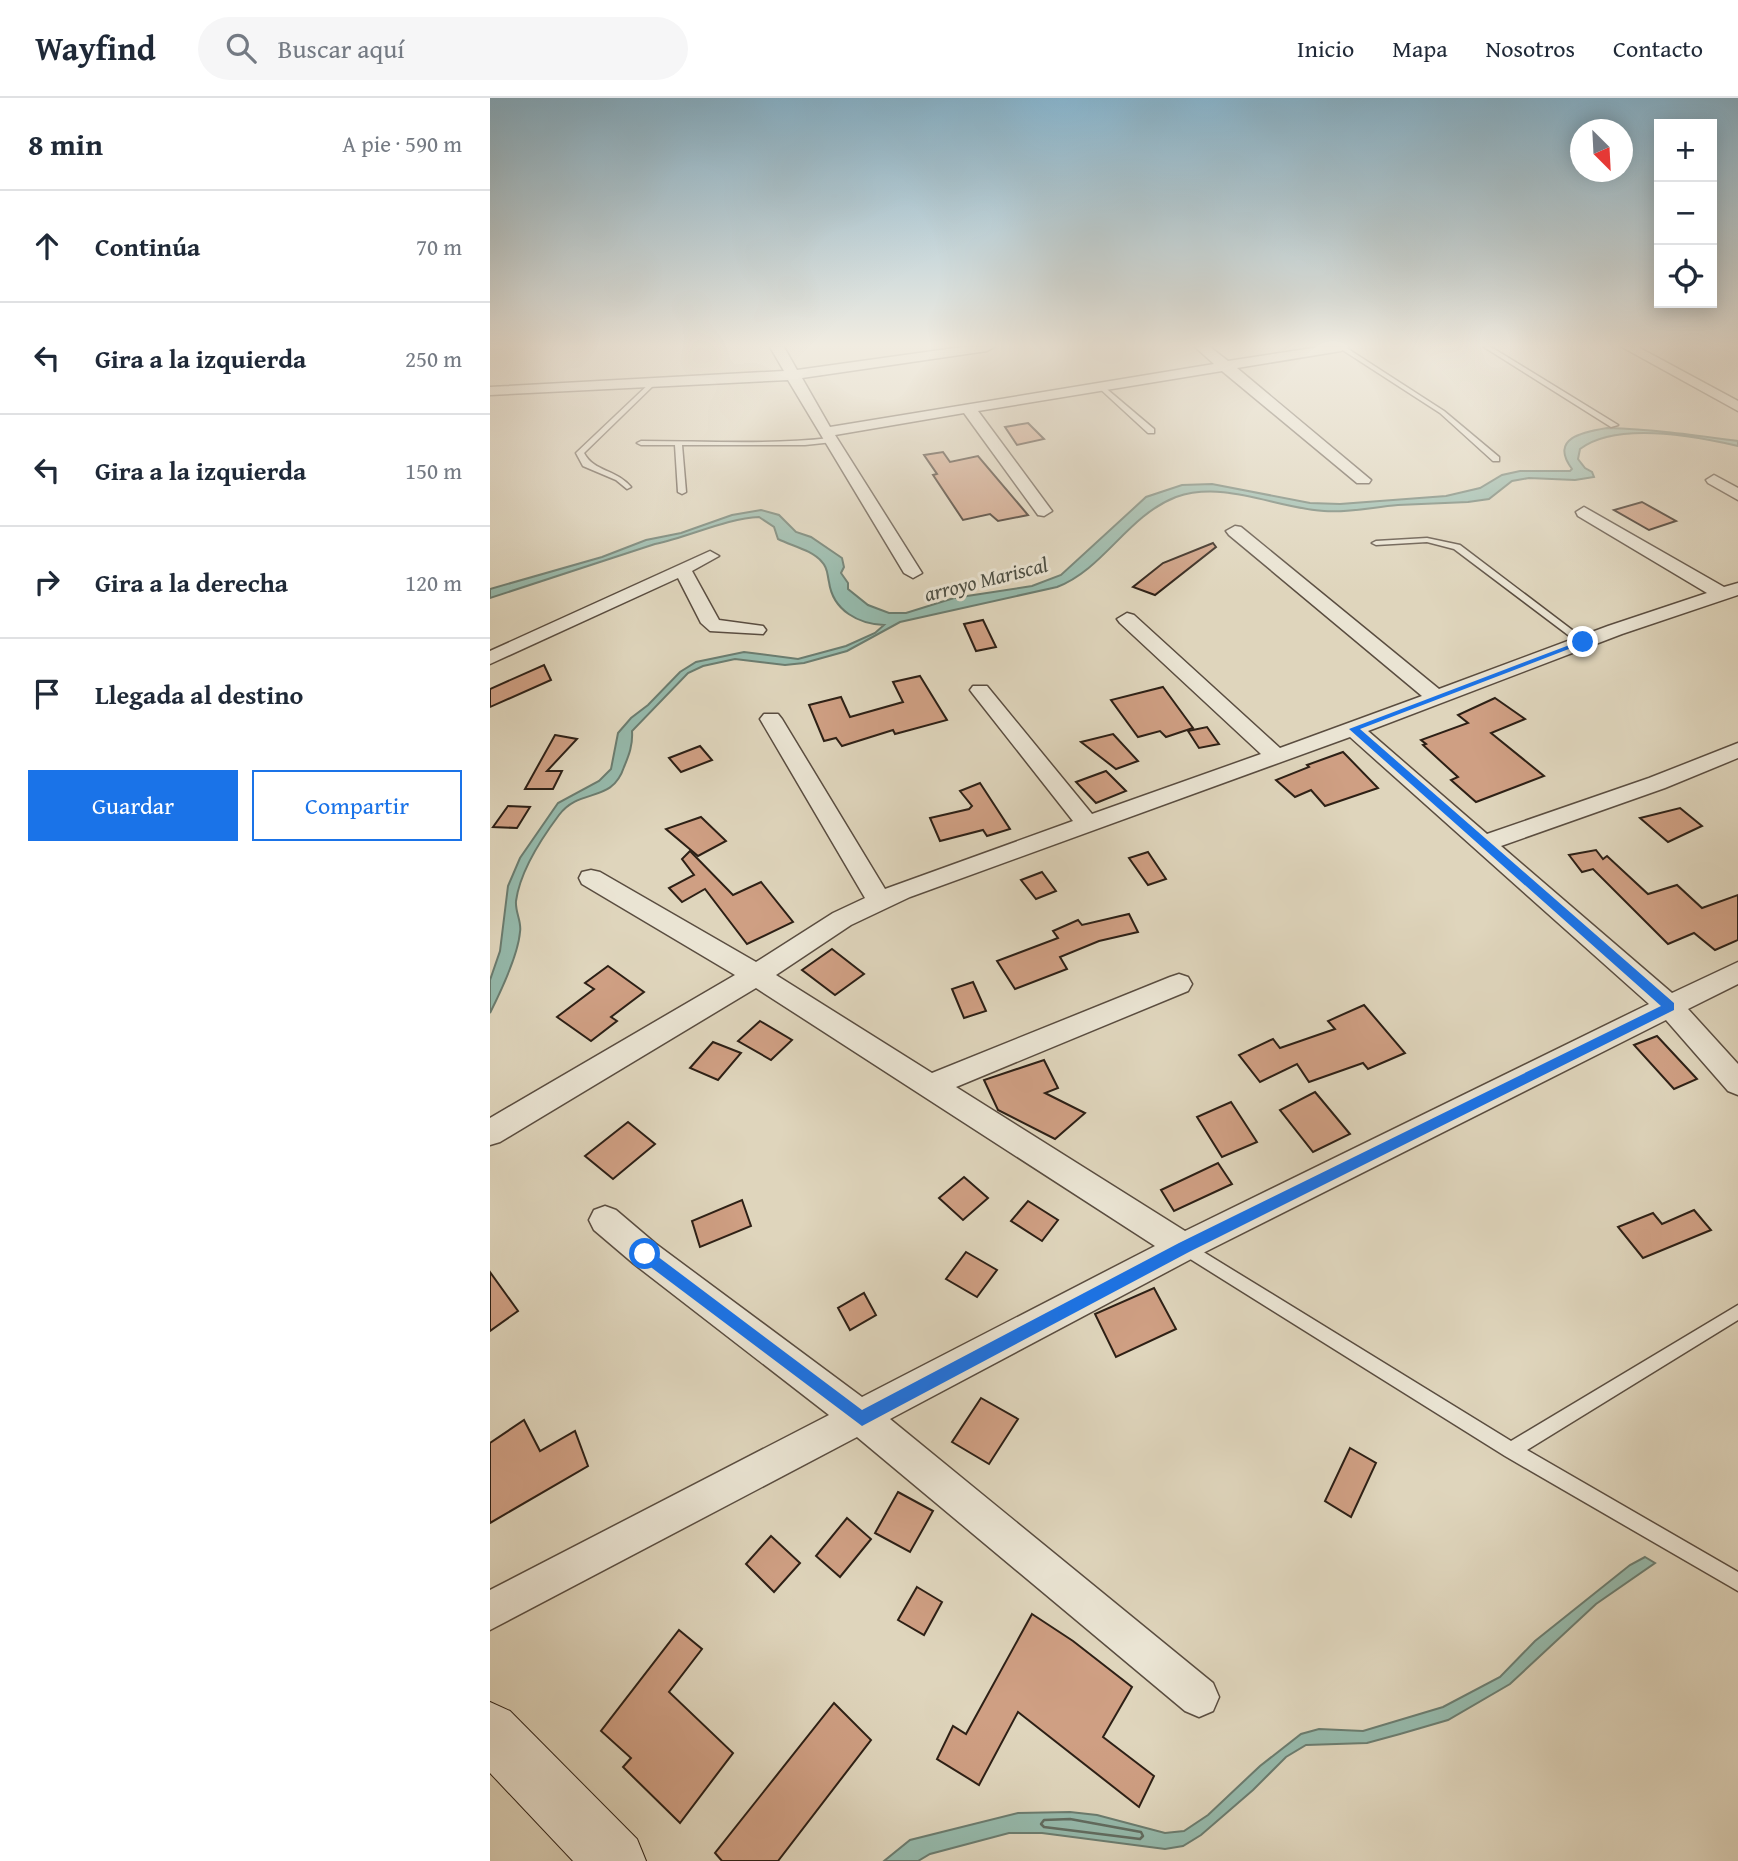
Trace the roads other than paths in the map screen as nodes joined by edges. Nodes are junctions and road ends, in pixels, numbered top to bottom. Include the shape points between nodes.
1 (605, 429) edge
2 (824, 429) edge
3 (862, 429) edge
4 (984, 429) edge
5 (1302, 429) edge
6 (1462, 429) edge
7 (828, 436) junction
8 (678, 442) junction
9 (641, 443) dead end
10 (1496, 459) dead end
11 (1363, 480) dead end
12 (1713, 481) dead end
13 (627, 487) dead end
14 (682, 492) dead end
15 (1738, 495) edge
16 (1044, 511) dead end
17 (1584, 512) dead end
18 (1235, 531) dead end
19 (1376, 543) dead end
20 (710, 556) dead end
21 (682, 569) junction
22 (913, 573) dead end
23 (1730, 592) edge
24 (1127, 619) dead end
25 (755, 630) dead end
26 (1583, 642) junction
27 (490, 658) edge
28 (979, 690) dead end
29 (1435, 696) junction
30 (771, 719) dead end
31 (1353, 729) junction
32 (1738, 750) edge
33 (1276, 756) junction
34 (1087, 824) junction
35 (1486, 843) junction
36 (591, 878) dead end
37 (879, 900) junction
38 (1738, 972) edge
39 (756, 975) junction
40 (1179, 984) dead end
41 (1670, 1007) junction
42 (1738, 1083) edge
43 (932, 1085) junction
44 (490, 1133) edge
45 (605, 1220) dead end
46 (1184, 1247) junction
47 (1738, 1312) edge
48 (862, 1418) junction
49 (1511, 1450) junction
50 (1738, 1582) edge
51 (490, 1611) edge
52 (1199, 1697) dead end
53 (494, 1744) edge
54 (615, 1861) edge

1 - 13 lane via 580,453 586,464
2 - 7 street
3 - 7 street
4 - 16 street
5 - 11 street
6 - 10 lane
7 - 8 lane via 805,443
7 - 22 street
8 - 9 lane
8 - 14 lane
12 - 15 street
17 - 23 street
18 - 29 street
19 - 26 lane via 1427,540 1457,547
20 - 21 street
21 - 25 street via 711,623
21 - 27 street
23 - 26 street
24 - 33 street
26 - 29 street
28 - 34 street
29 - 31 street
30 - 37 street
31 - 33 street
31 - 35 street
32 - 35 street
33 - 34 street
34 - 37 street
35 - 41 street
36 - 39 street
37 - 39 street
38 - 41 street
39 - 43 street
39 - 44 street
40 - 43 street
41 - 42 street
41 - 46 street
43 - 46 street
45 - 48 street
46 - 48 street
46 - 49 lane
47 - 49 lane
48 - 51 street
48 - 52 street
49 - 50 lane
53 - 54 main road

